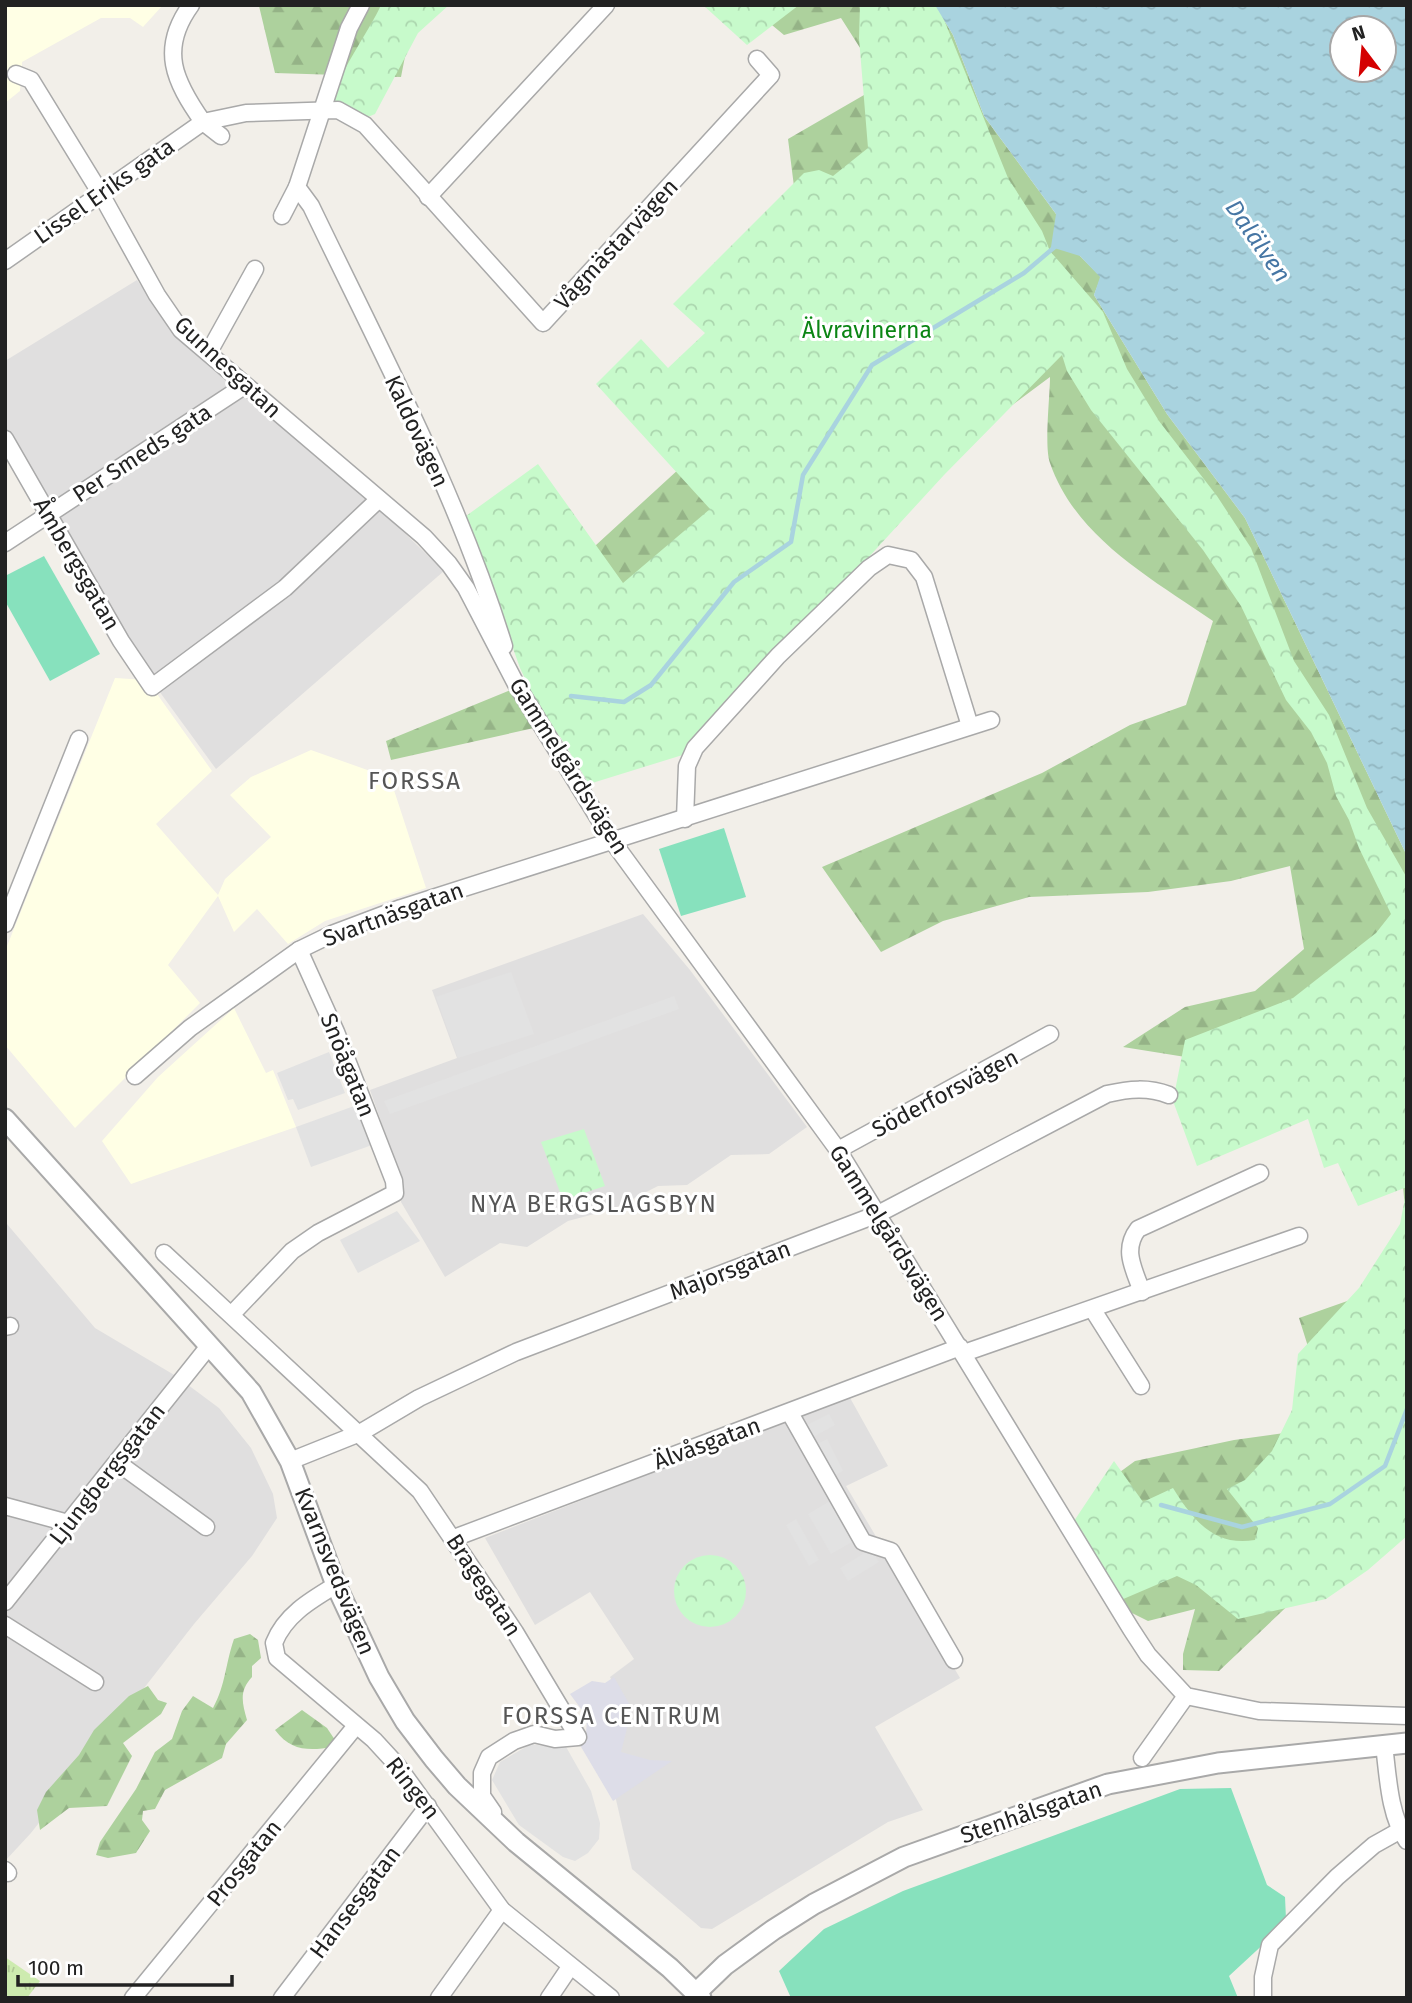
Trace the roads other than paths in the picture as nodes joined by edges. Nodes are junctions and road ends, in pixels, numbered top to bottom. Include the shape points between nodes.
1 (191, 5) edge
2 (361, 5) edge
3 (606, 5) edge
4 (757, 59) dead end
5 (16, 74) dead end
6 (323, 111) junction
7 (203, 122) junction
8 (221, 136) dead end
9 (297, 187) junction
10 (101, 194) junction
11 (428, 197) junction
12 (282, 216) dead end
13 (5, 261) edge
14 (255, 269) dead end
15 (209, 352) junction
16 (244, 386) junction
17 (5, 439) edge
18 (379, 499) junction
19 (48, 515) junction
20 (5, 543) edge
21 (466, 588) joint
22 (516, 684) junction
23 (990, 720) dead end
24 (970, 726) junction
25 (79, 739) dead end
26 (685, 819) junction
27 (613, 842) junction
28 (5, 924) edge
29 (299, 950) junction
30 (1050, 1034) dead end
31 (135, 1076) dead end
32 (1170, 1095) dead end
33 (5, 1119) edge
34 (838, 1150) junction
35 (1260, 1174) dead end
36 (878, 1214) junction
37 (1299, 1236) dead end
38 (164, 1253) dead end
39 (1142, 1292) junction
40 (1093, 1310) junction
41 (232, 1314) junction
42 (209, 1346) junction
43 (962, 1350) junction
44 (1141, 1385) dead end
45 (790, 1413) junction
46 (360, 1433) junction
47 (290, 1461) junction
48 (118, 1463) junction
49 (5, 1506) edge
50 (68, 1523) junction
51 (206, 1527) dead end
52 (454, 1538) junction
53 (336, 1585) junction
54 (5, 1602) edge
55 (5, 1625) edge
56 (954, 1660) dead end
57 (95, 1682) dead end
58 (1186, 1696) junction
59 (1407, 1716) edge
60 (355, 1727) junction
61 (1407, 1743) edge
62 (1384, 1745) junction
63 (1142, 1758) dead end
64 (428, 1806) junction
65 (1403, 1836) edge
66 (516, 1842) junction
67 (502, 1910) junction
68 (570, 1967) junction
69 (703, 1996) edge
70 (133, 1998) edge
71 (282, 1998) edge
72 (439, 1998) edge
73 (549, 1998) edge
74 (611, 1998) edge
75 (1263, 1998) edge

1 - 7 street via 178,23 171,50 177,77
2 - 6 street via 349,27
3 - 11 street
4 - 11 street, Vågmästarvägen via 771,75 543,323
5 - 10 street, Gunnesgatan via 31,80
6 - 7 street, Vågmästarvägen via 246,113
6 - 9 street
6 - 11 street, Vågmästarvägen via 338,110 365,124
7 - 8 street
7 - 10 street, Lissel Eriks gata
9 - 12 street
9 - 22 street, Kaldovägen via 311,206 458,518 486,585
10 - 13 street, Lissel Eriks gata
10 - 15 street, Gunnesgatan via 157,295 181,330
14 - 15 street
15 - 16 street, Gunnesgatan
16 - 18 street, Gunnesgatan
16 - 19 street, Per Smeds gata
17 - 19 street, Åmbergsgatan
18 - 19 street, Åmbergsgatan via 285,589 152,687
18 - 21 street, Gunnesgatan via 424,537
19 - 20 street, Per Smeds gata
21 - 22 street, Gammelgårdsvägen
22 - 27 street, Gammelgårdsvägen
23 - 24 street, Svartnäsgatan
24 - 26 street, Svartnäsgatan
24 - 26 street via 924,577 911,560 888,555 778,656 695,748 687,766
25 - 28 street
26 - 27 street, Svartnäsgatan
27 - 29 street, Svartnäsgatan via 401,908
27 - 34 street, Gammelgårdsvägen
29 - 31 street, Svartnäsgatan via 190,1028
29 - 41 street, Snöågatan via 336,1032 395,1193 292,1251
30 - 34 street, Söderforsvägen
32 - 36 street, Majorsgatan via 1131,1089 1107,1094
33 - 42 street, Kvarnsvedsvägen
34 - 36 street, Gammelgårdsvägen
35 - 39 street via 1138,1229 1129,1240 1128,1253
36 - 43 street, Gammelgårdsvägen
36 - 46 street, Majorsgatan via 516,1352 419,1398
37 - 39 street, Älvåsgatan
38 - 41 street, Bragegatan
39 - 40 street, Älvåsgatan
40 - 43 street, Älvåsgatan
40 - 44 street
41 - 46 street, Bragegatan
42 - 47 street, Kvarnsvedsvägen via 251,1392
42 - 48 street, Ljungbergsgatan
43 - 45 street, Älvåsgatan
43 - 58 street, Gammelgårdsvägen via 1131,1629
45 - 52 street, Älvåsgatan
45 - 56 street via 863,1542 891,1552
46 - 47 street, Majorsgatan
46 - 52 street, Bragegatan via 420,1491
47 - 53 street, Kvarnsvedsvägen
48 - 50 street, Ljungbergsgatan
48 - 51 street
49 - 50 street
50 - 54 street, Ljungbergsgatan
52 - 66 street, Bragegatan via 578,1737 555,1739 534,1734 489,1757 482,1773 482,1796
53 - 60 street, Ringen via 286,1622 274,1651 283,1665
53 - 66 street, Kvarnsvedsvägen via 405,1721 457,1786
55 - 57 street
58 - 59 street via 1259,1711
58 - 63 street
60 - 64 street, Ringen via 374,1740
60 - 70 street, Prosgatan
61 - 62 street, Stenhålsgatan
62 - 65 street via 1389,1789
62 - 69 street, Stenhålsgatan via 1218,1763 1108,1784 904,1857 774,1930 725,1965
64 - 67 street, Ringen
64 - 71 street, Hansesgatan
65 - 75 street via 1374,1845 1270,1945
66 - 69 street, Kvarnsvedsvägen
67 - 68 street, Ringen
67 - 72 street
68 - 73 street
68 - 74 street, Ringen

